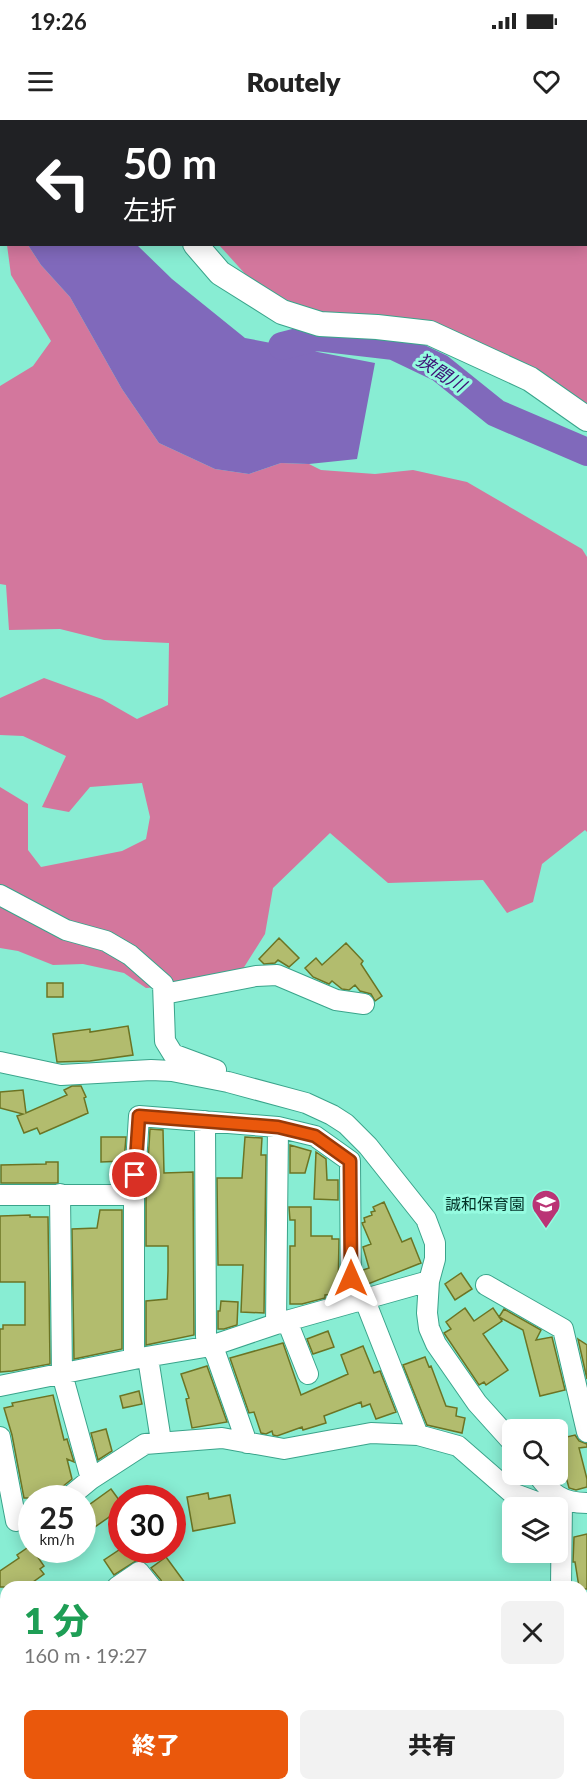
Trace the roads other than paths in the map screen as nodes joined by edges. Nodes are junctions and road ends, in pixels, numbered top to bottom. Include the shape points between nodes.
1 (197, 246) edge
2 (587, 419) edge
3 (0, 895) edge
4 (164, 994) junction
5 (364, 1004) dead end
6 (0, 1062) edge
7 (228, 1082) junction
8 (205, 1121) junction
9 (278, 1127) junction
10 (60, 1194) junction
11 (0, 1195) edge
12 (134, 1195) junction
13 (429, 1281) junction
14 (486, 1285) dead end
15 (357, 1299) junction
16 (281, 1322) junction
17 (211, 1346) junction
18 (141, 1358) junction
19 (62, 1374) junction
20 (308, 1374) dead end
21 (0, 1386) edge
22 (502, 1431) edge
23 (587, 1432) edge
24 (418, 1435) junction
25 (0, 1437) edge
26 (161, 1441) junction
27 (247, 1443) junction
28 (91, 1479) junction
29 (84, 1485) edge
30 (546, 1485) edge
31 (522, 1497) edge
32 (558, 1497) edge
33 (568, 1501) edge
34 (587, 1503) edge
35 (16, 1519) edge
36 (561, 1563) edge
37 (126, 1581) edge
38 (146, 1581) edge
39 (561, 1581) edge

1 - 2 street via 220,273 282,312 321,324 430,333 530,379
3 - 4 street via 66,930 106,940 164,984
4 - 5 street via 277,975 336,1000
4 - 7 street via 165,1041 173,1054 217,1070
6 - 7 street via 61,1075 151,1070
7 - 13 street via 306,1103 346,1124 426,1219 435,1243
8 - 9 street
8 - 12 street via 139,1116
8 - 17 street via 206,1337
9 - 15 street via 315,1136 350,1161
9 - 16 street
10 - 11 street
10 - 12 street
10 - 19 street
12 - 18 street
13 - 15 street
13 - 22 street via 427,1313 436,1344 477,1403
14 - 23 street via 563,1329
15 - 16 street
15 - 24 street
16 - 17 street
16 - 20 street
17 - 18 street
17 - 27 street
18 - 19 street
18 - 26 street
19 - 21 street
19 - 28 street
24 - 27 street via 371,1433 284,1449
24 - 31 street via 458,1446 512,1493
25 - 35 street
26 - 27 street via 222,1438
26 - 28 street via 145,1444
28 - 29 street
30 - 32 street
33 - 34 street
36 - 39 street
37 - 38 street via 139,1572

